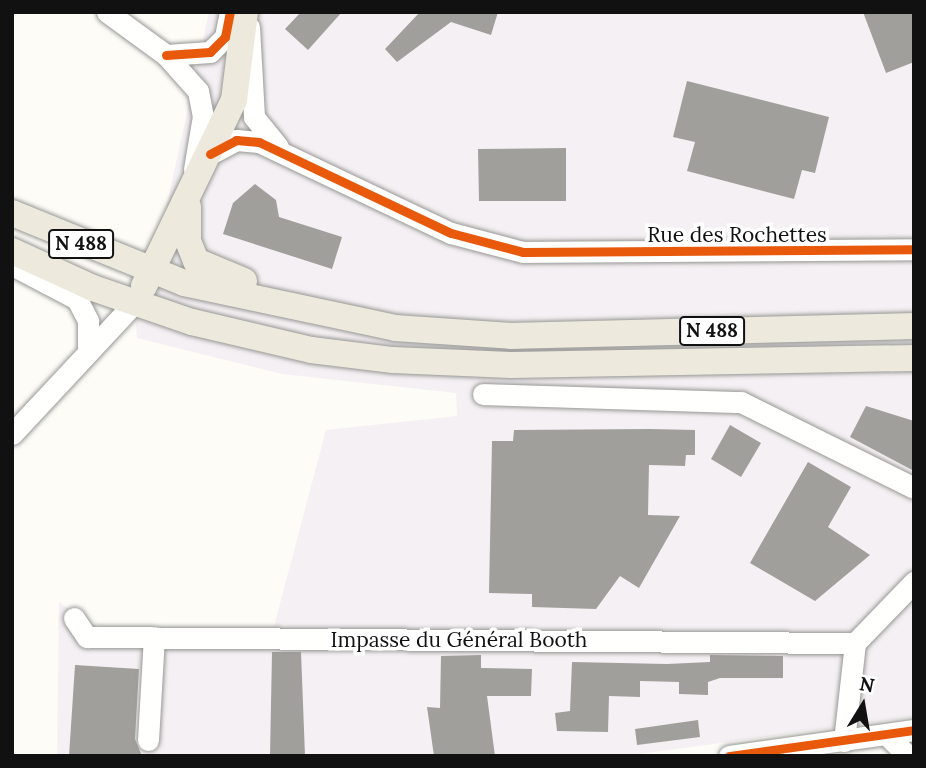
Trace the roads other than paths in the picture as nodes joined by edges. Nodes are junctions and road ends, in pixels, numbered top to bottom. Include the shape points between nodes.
1 (107, 12) edge
2 (230, 12) edge
3 (245, 12) edge
4 (166, 55) junction
5 (210, 153) junction
6 (284, 153) junction
7 (190, 192) junction
8 (12, 213) edge
9 (12, 234) edge
10 (914, 249) edge
11 (12, 251) edge
12 (12, 265) edge
13 (152, 273) junction
14 (134, 303) junction
15 (914, 326) edge
16 (396, 328) junction
17 (88, 352) junction
18 (914, 358) edge
19 (483, 394) dead end
20 (12, 434) edge
21 (914, 488) edge
22 (914, 582) edge
23 (74, 618) dead end
24 (153, 637) junction
25 (855, 643) junction
26 (914, 730) edge
27 (887, 735) junction
28 (148, 740) dead end
29 (844, 741) junction
30 (797, 752) edge
31 (729, 756) edge
32 (908, 756) edge

1 - 4 street
2 - 4 street via 225,37 210,52
3 - 5 main road via 241,72
3 - 6 street, Rue des Rochettes via 254,117
4 - 7 street via 190,80 202,104
5 - 6 street, Rue des Rochettes via 247,139
5 - 7 main road
6 - 10 street, Rue des Rochettes via 451,233 523,252
7 - 13 main road
7 - 16 main road via 188,241 204,268 354,309
8 - 13 main road, N 488
9 - 13 main road via 117,276 134,280
11 - 14 main road, N 488
12 - 17 street via 77,299 88,321
13 - 14 main road
13 - 16 main road, N 488 via 255,302
14 - 16 main road via 161,294 336,334
14 - 17 street
14 - 18 main road, N 488 via 311,350 393,360 511,365
15 - 16 main road, N 488 via 511,336
17 - 20 street via 51,399
19 - 21 street via 741,402
22 - 25 street
23 - 24 street, Impasse du Général Booth via 87,637
24 - 25 street, Impasse du Général Booth
24 - 28 street
25 - 29 street
26 - 27 street
27 - 29 street
27 - 32 street
29 - 30 street
30 - 31 street

